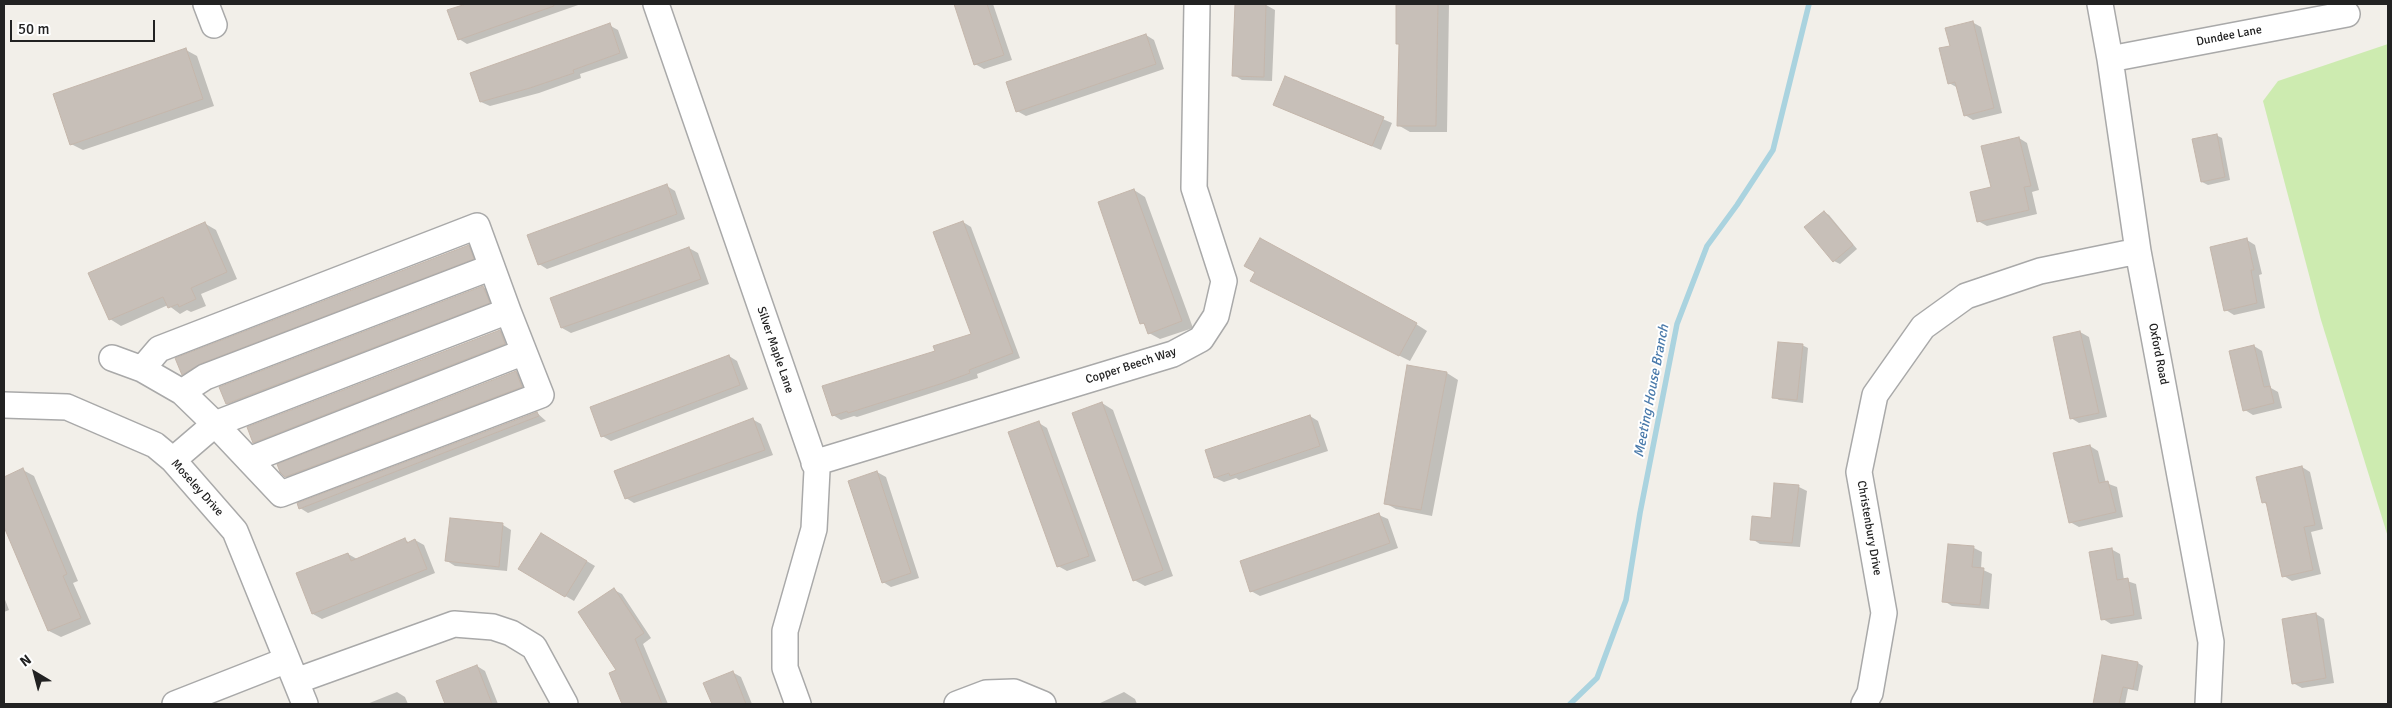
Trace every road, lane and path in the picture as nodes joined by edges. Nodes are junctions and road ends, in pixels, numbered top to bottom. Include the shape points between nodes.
1 (656, 4) edge
2 (1197, 4) edge
3 (2100, 4) edge
4 (2347, 14) dead end
5 (2110, 58) junction
6 (2138, 251) junction
7 (492, 267) junction
8 (508, 311) junction
9 (524, 352) junction
10 (112, 358) dead end
11 (142, 369) junction
12 (182, 392) junction
13 (4, 404) edge
14 (215, 424) junction
15 (173, 460) junction
16 (250, 460) junction
17 (814, 462) junction
18 (291, 671) junction
19 (175, 704) edge
20 (304, 704) edge
21 (565, 704) edge
22 (798, 704) edge
23 (957, 704) edge
24 (1043, 704) edge
25 (1864, 704) edge
26 (2208, 704) edge

1 - 17 street, Silver Maple Lane
2 - 17 street, Copper Beech Way via 1194,188 1224,281 1216,316 1202,338 1173,354
3 - 5 street, Oxford Road
4 - 5 street, Dundee Lane
5 - 6 street, Oxford Road
6 - 25 street, Christenbury Drive via 2040,271 1966,296 1923,327 1875,395 1859,472 1884,613 1870,692
6 - 26 street, Oxford Road via 2211,642
7 - 8 street
7 - 11 street via 478,226 159,349
7 - 12 street via 205,377
8 - 9 street
8 - 14 street
9 - 16 street
9 - 16 street via 540,394 531,398 281,494
10 - 11 street
11 - 12 street
12 - 14 street
13 - 15 street, Moseley Drive via 67,407 155,445
14 - 15 street
14 - 16 street
15 - 18 street, Moseley Drive via 235,531
17 - 22 street, Silver Maple Lane via 817,470 814,529 785,631 785,668
18 - 19 street
18 - 20 street, Moseley Drive
18 - 21 street via 454,624 494,626 511,632 534,648
23 - 24 street via 986,693 1014,692

